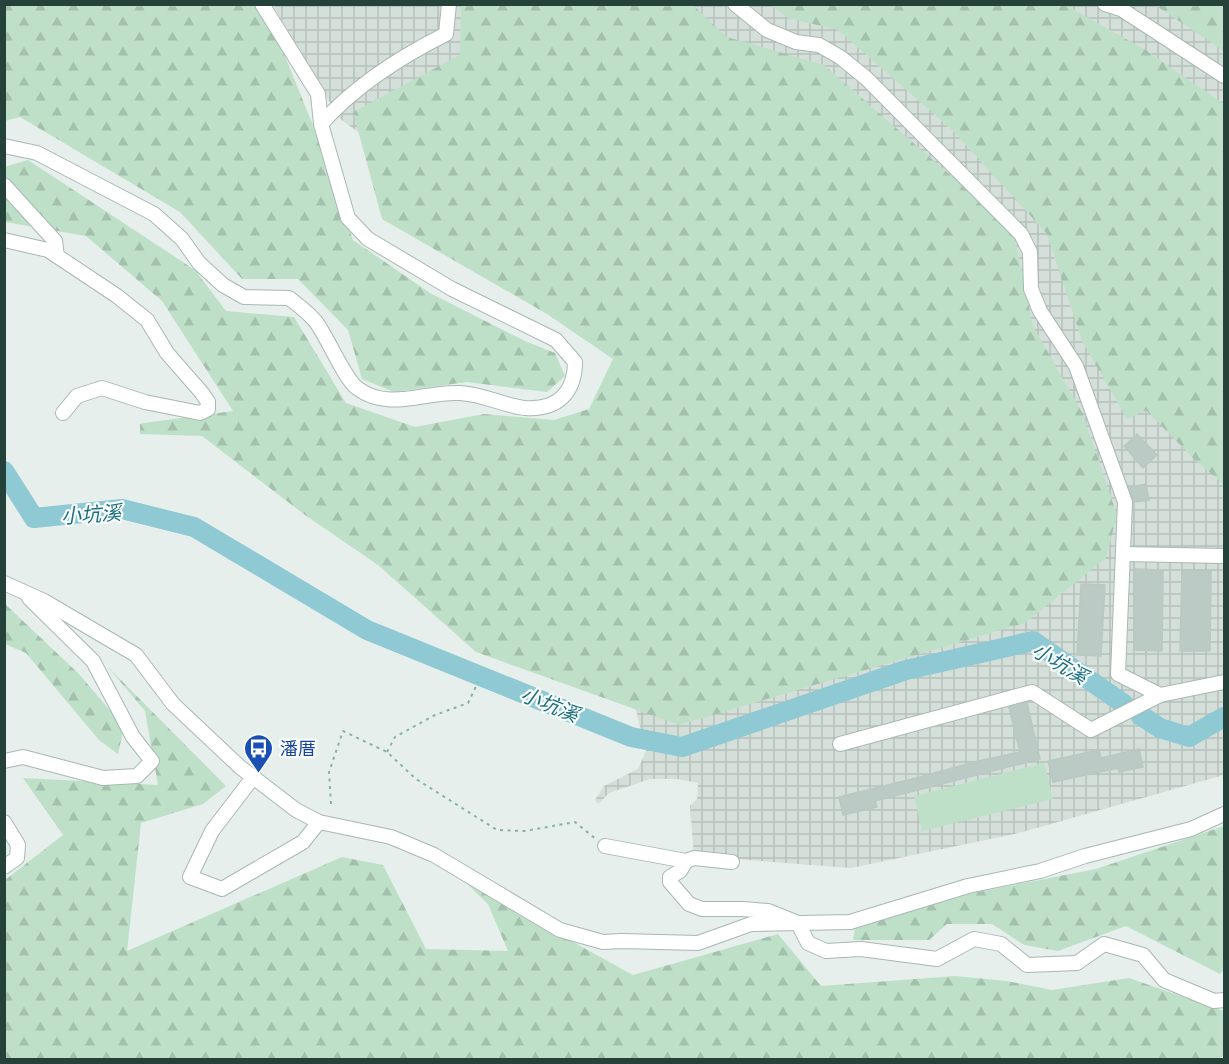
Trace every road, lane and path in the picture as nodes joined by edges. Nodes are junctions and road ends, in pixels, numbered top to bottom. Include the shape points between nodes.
1 (262, 4) edge
2 (449, 4) edge
3 (735, 4) edge
4 (1104, 4) edge
5 (1224, 76) edge
6 (321, 124) junction
7 (4, 146) edge
8 (4, 185) edge
9 (4, 240) edge
10 (57, 256) junction
11 (63, 413) dead end
12 (1123, 554) junction
13 (1224, 556) edge
14 (4, 583) edge
15 (21, 591) junction
16 (478, 681) dead end
17 (1224, 682) edge
18 (1160, 695) junction
19 (840, 744) dead end
20 (387, 752) junction
21 (4, 761) edge
22 (254, 777) junction
23 (331, 804) dead end
24 (1224, 814) edge
25 (4, 822) edge
26 (320, 822) junction
27 (605, 846) joint
28 (686, 861) junction
29 (732, 862) dead end
30 (4, 867) edge
31 (798, 923) junction
32 (1224, 1000) edge

1 - 6 street via 318,94
2 - 6 street via 446,34 410,52 336,108
3 - 12 street via 767,30 796,42 819,45 840,57 866,78 1021,234 1030,252 1031,289 1040,311 1076,366 1125,502
4 - 5 street via 1121,9
6 - 7 street via 348,218 368,239 452,289 556,340 575,362 575,378 558,401 545,407 526,408 457,392 386,400 368,394 355,387 316,322 289,298 244,297 223,285 199,263 183,240 154,214 37,153
8 - 10 street via 56,241
9 - 10 street via 48,250
10 - 11 street via 147,320 167,353 208,402 208,409 200,413 102,388 77,396
12 - 13 street
12 - 18 street via 1118,674
14 - 15 street
15 - 21 street via 93,661 133,737 152,761 137,776 104,778 23,757
15 - 22 street via 136,655 173,704
16 - 20 path via 468,703 395,736
17 - 18 street
18 - 19 street via 1091,730 1032,692
20 - 23 path via 344,731 329,772
20 - 27 path via 416,779 497,830 525,831 575,822
22 - 26 street via 296,810
22 - 26 street via 212,831 190,877 222,889 303,842
24 - 31 street via 1191,829 1040,871 968,886 850,922
25 - 30 street via 18,845 17,858
26 - 31 street via 391,837 424,850 560,930 603,942 698,944 752,924
27 - 28 street
28 - 29 street via 694,858
28 - 31 street via 670,877 670,882 689,904 702,909 768,911
31 - 32 street via 808,943 826,951 861,949 937,959 974,939 1001,944 1026,965 1077,963 1104,944 1143,955 1164,980 1214,1001

